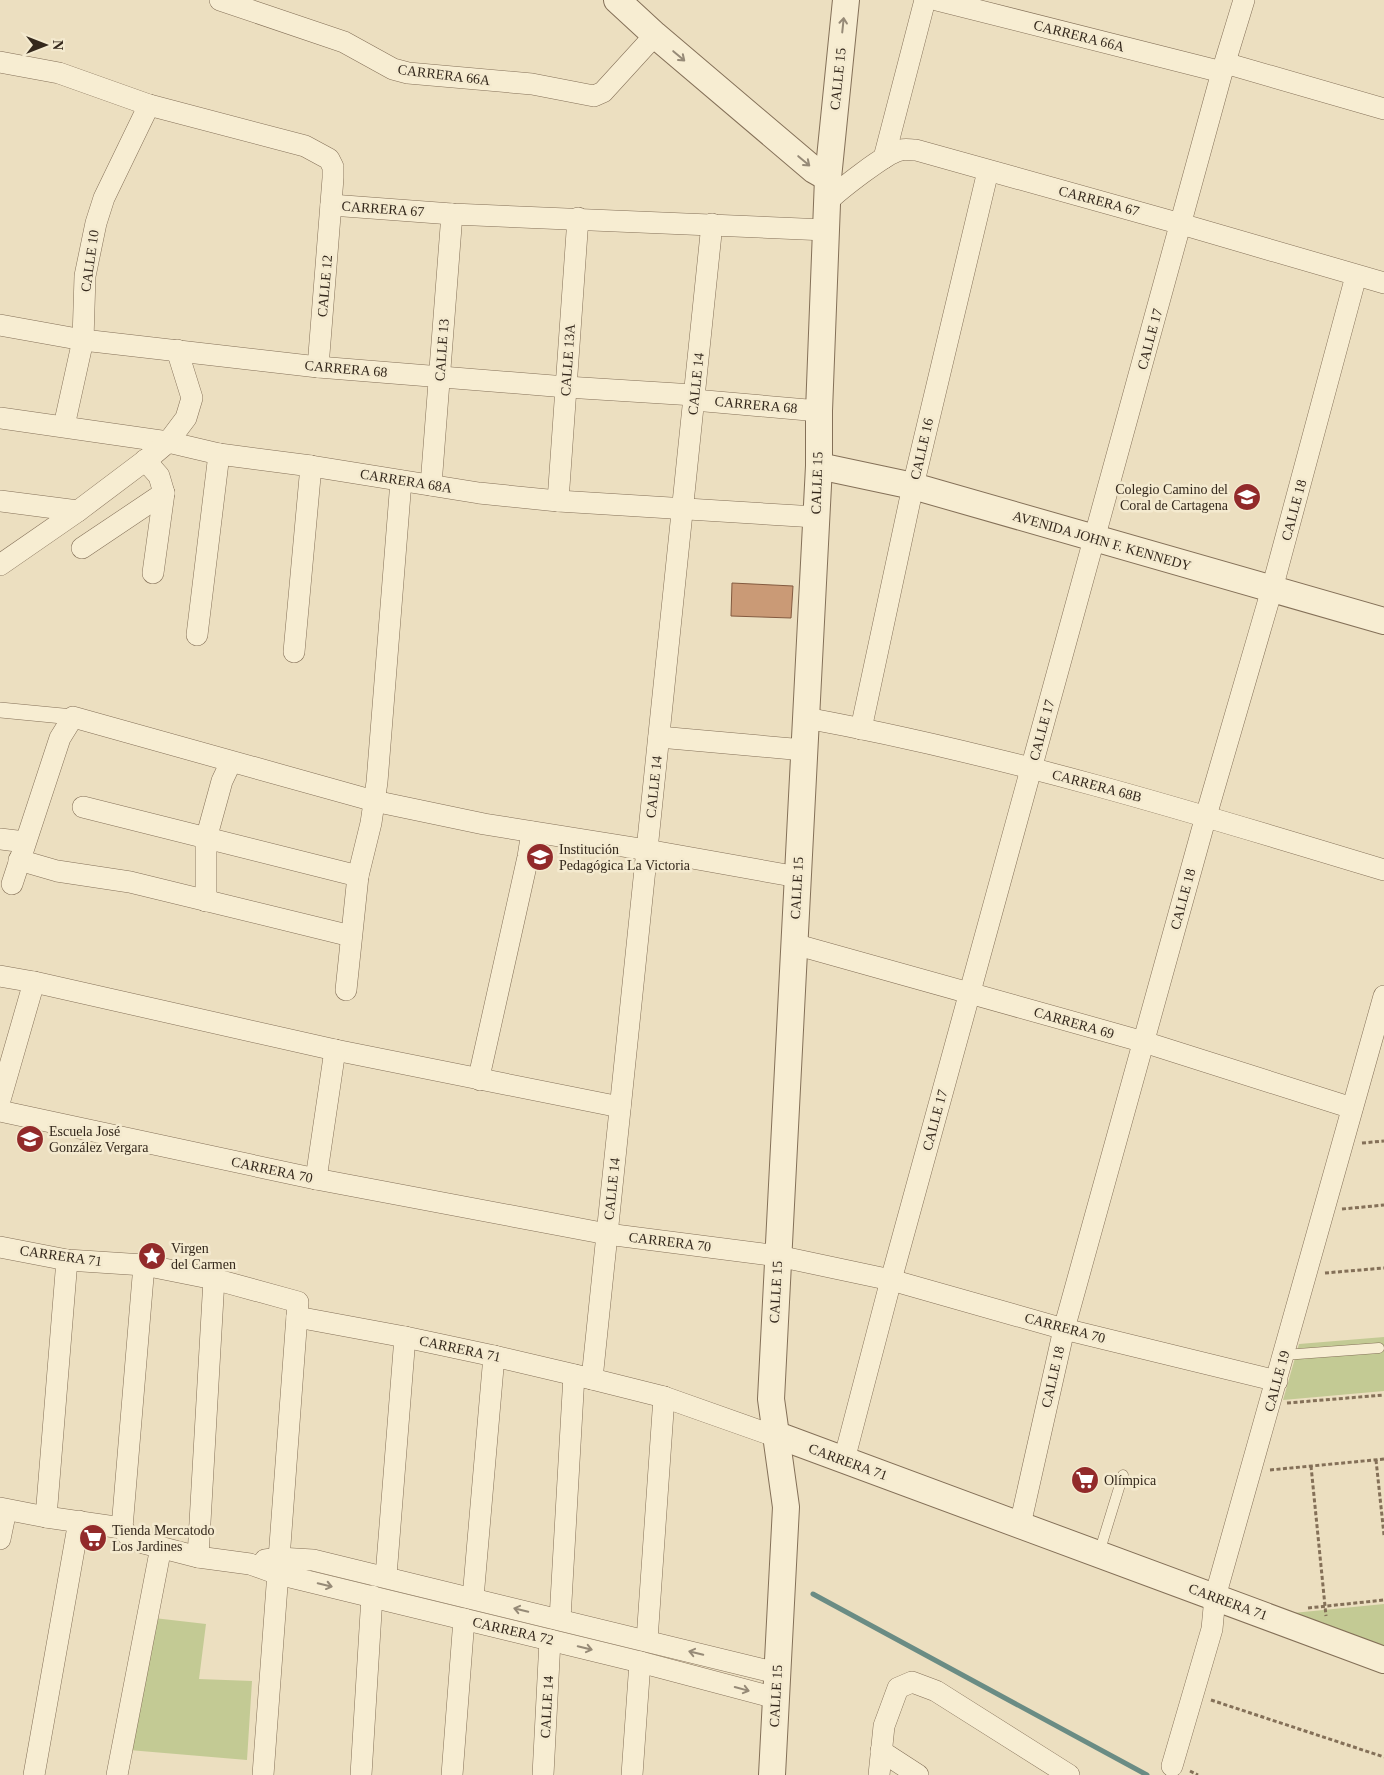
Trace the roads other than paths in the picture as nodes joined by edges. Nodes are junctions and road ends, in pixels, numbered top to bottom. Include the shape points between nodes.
1 (220, 0) edge
2 (617, 0) edge
3 (846, 0) edge
4 (925, 0) edge
5 (937, 0) edge
6 (1244, 0) edge
7 (655, 35) junction
8 (0, 62) edge
9 (1223, 68) junction
10 (149, 105) junction
11 (1384, 109) edge
12 (884, 158) junction
13 (988, 171) junction
14 (827, 190) junction
15 (331, 205) junction
16 (452, 214) junction
17 (578, 218) junction
18 (712, 224) junction
19 (1181, 224) junction
20 (826, 230) junction
21 (1356, 276) junction
22 (1384, 283) edge
23 (0, 325) edge
24 (82, 340) junction
25 (177, 350) junction
26 (318, 367) junction
27 (440, 377) junction
28 (566, 388) junction
29 (694, 398) junction
30 (819, 411) junction
31 (0, 418) edge
32 (64, 426) junction
33 (168, 442) junction
34 (219, 454) junction
35 (145, 460) junction
36 (311, 466) junction
37 (819, 466) junction
38 (401, 480) junction
39 (431, 486) junction
40 (913, 486) junction
41 (164, 493) junction
42 (0, 501) edge
43 (558, 501) junction
44 (682, 509) junction
45 (78, 511) junction
46 (816, 517) junction
47 (1095, 539) junction
48 (82, 548) dead end
49 (0, 565) edge
50 (153, 573) dead end
51 (1272, 589) junction
52 (1384, 621) edge
53 (197, 635) dead end
54 (294, 652) dead end
55 (0, 710) edge
56 (73, 717) junction
57 (806, 718) junction
58 (862, 729) junction
59 (659, 737) junction
60 (804, 750) junction
61 (232, 762) junction
62 (1032, 768) junction
63 (374, 801) junction
64 (83, 807) dead end
65 (1206, 816) junction
66 (532, 832) junction
67 (0, 839) edge
68 (206, 839) junction
69 (647, 850) junction
70 (22, 851) junction
71 (1384, 870) edge
72 (358, 876) junction
73 (798, 876) junction
74 (12, 884) dead end
75 (206, 901) junction
76 (352, 936) junction
77 (794, 944) junction
78 (0, 976) edge
79 (34, 982) junction
80 (346, 990) dead end
81 (970, 994) junction
82 (1384, 996) edge
83 (1144, 1042) junction
84 (334, 1050) junction
85 (480, 1080) junction
86 (0, 1100) edge
87 (620, 1107) junction
88 (1352, 1108) junction
89 (0, 1111) edge
90 (316, 1180) junction
91 (607, 1234) junction
92 (0, 1247) edge
93 (778, 1256) junction
94 (66, 1260) junction
95 (144, 1265) junction
96 (214, 1279) junction
97 (891, 1280) junction
98 (297, 1310) junction
99 (1064, 1329) junction
100 (406, 1337) junction
101 (1379, 1348) dead end
102 (1284, 1355) junction
103 (494, 1356) junction
104 (583, 1377) junction
105 (1277, 1381) junction
106 (664, 1397) junction
107 (777, 1435) junction
108 (844, 1460) junction
109 (1123, 1475) dead end
110 (3, 1509) edge
111 (46, 1517) junction
112 (79, 1521) junction
113 (1020, 1525) junction
114 (122, 1528) junction
115 (0, 1539) edge
116 (161, 1547) junction
117 (1098, 1554) junction
118 (198, 1557) junction
119 (278, 1566) junction
120 (386, 1576) junction
121 (372, 1596) junction
122 (474, 1598) junction
123 (1215, 1598) junction
124 (464, 1619) junction
125 (560, 1619) junction
126 (550, 1640) junction
127 (647, 1640) junction
128 (1384, 1660) edge
129 (640, 1662) junction
130 (777, 1686) junction
131 (881, 1751) junction
132 (1172, 1766) dead end
133 (34, 1775) edge
134 (117, 1775) edge
135 (263, 1775) edge
136 (361, 1775) edge
137 (452, 1775) edge
138 (543, 1775) edge
139 (632, 1775) edge
140 (772, 1775) edge
141 (879, 1775) edge
142 (918, 1775) edge
143 (1069, 1775) edge

1 - 7 street, CARRERA 66A via 344,42 393,69 408,73 532,84 594,96 602,92
2 - 7 street
14 -> 3 street, CALLE 15
4 - 12 street
5 - 9 street, CARRERA 66A
6 - 9 street, CALLE 17
7 -> 14 street via 814,170
8 - 10 street, CARRERA 67 via 60,73
9 - 11 street, CARRERA 66A
9 - 19 street, CALLE 17
10 - 15 street, CARRERA 67 via 319,152 329,159 333,167
10 - 24 street, CALLE 10 via 104,198 96,223 85,276
12 - 13 street, CARRERA 67 via 899,150 916,150
12 - 14 street, CARRERA 67 via 836,193
13 - 19 street, CARRERA 67
13 - 40 street, CALLE 16
14 - 20 street, CALLE 15
15 - 16 street, CARRERA 67
15 - 26 street, CALLE 12
16 - 17 street, CARRERA 67
16 - 27 street, CALLE 13
17 - 18 street, CARRERA 67
17 - 28 street, CALLE 13A
18 - 20 street, CARRERA 67
18 - 29 street, CALLE 14
19 - 21 street, CARRERA 67
19 - 47 street, CALLE 17
20 - 30 street, CALLE 15
21 - 22 street, CARRERA 67
21 - 51 street, CALLE 18
23 - 24 street, CARRERA 68
24 - 25 street, CARRERA 68
24 - 32 street, CALLE 10
25 - 26 street, CARRERA 68
25 - 33 street via 192,398 186,418
26 - 27 street, CARRERA 68
27 - 28 street, CARRERA 68
27 - 39 street, CALLE 13
28 - 29 street, CARRERA 68
28 - 43 street, CALLE 13A
29 - 30 street, CARRERA 68
29 - 44 street, CALLE 14
30 - 37 street, CALLE 15
31 - 32 street, CARRERA 68A
32 - 33 street, CARRERA 68A
33 - 34 street, CARRERA 68A
33 - 35 street
34 - 36 street, CARRERA 68A
34 - 53 street
35 - 41 street via 159,476
35 - 45 street
36 - 38 street, CARRERA 68A
36 - 54 street
37 - 40 street, AVENIDA JOHN F. KENNEDY
37 - 46 street, CALLE 15
38 - 39 street, CARRERA 68A
38 - 63 street
39 - 43 street, CARRERA 68A
40 - 47 street, AVENIDA JOHN F. KENNEDY
40 - 58 street, CALLE 16
41 - 48 street
41 - 50 street
42 - 45 street
43 - 44 street, CARRERA 68A
44 - 46 street, CARRERA 68A
44 - 59 street, CALLE 14
45 - 49 street
46 - 57 street, CALLE 15
47 - 51 street, AVENIDA JOHN F. KENNEDY
47 - 62 street, CALLE 17
51 - 52 street, AVENIDA JOHN F. KENNEDY
51 - 65 street, CALLE 18
55 - 56 street
56 - 61 street
56 - 70 street via 60,738
57 - 58 street, CARRERA 68B
57 - 60 street, CALLE 15
58 - 62 street, CARRERA 68B
59 - 60 street
59 - 69 street, CALLE 14
60 - 73 street, CALLE 15
61 - 63 street
61 - 68 street via 222,781
62 - 65 street, CARRERA 68B
62 - 81 street, CALLE 17
63 - 66 street
63 - 72 street
64 - 68 street
65 - 71 street, CARRERA 68B
65 - 83 street, CALLE 18
66 - 69 street
66 - 85 street
67 - 70 street
68 - 72 street
68 - 75 street
69 - 73 street
69 - 87 street, CALLE 14
70 - 74 street
70 - 75 street via 58,871 130,882
72 - 76 street
73 - 77 street, CALLE 15
75 - 76 street
76 - 80 street
77 - 81 street, CARRERA 69
77 - 93 street, CALLE 15
78 - 79 street
79 - 84 street
79 - 86 street
81 - 83 street, CARRERA 69
81 - 97 street, CALLE 17
82 - 88 street, CALLE 19
83 - 88 street, CARRERA 69
83 - 99 street, CALLE 18
84 - 85 street
84 - 90 street
85 - 87 street
87 - 91 street, CALLE 14
88 - 102 street, CALLE 19
89 - 90 street, CARRERA 70
90 - 91 street, CARRERA 70
91 - 93 street, CARRERA 70
91 - 104 street, CALLE 14
92 - 94 street, CARRERA 71
93 - 97 street, CARRERA 70
93 - 107 street, CALLE 15 via 771,1400
94 - 95 street, CARRERA 71
94 - 111 street
95 - 96 street, CARRERA 71
95 - 114 street
96 - 98 street, CARRERA 71
96 - 118 street
97 - 99 street, CARRERA 70
97 - 108 street, CALLE 17
98 - 100 street, CARRERA 71
98 - 119 street
99 - 105 street, CARRERA 70
99 - 113 street, CALLE 18
100 - 103 street, CARRERA 71
100 - 120 street
101 - 102 lane
102 - 105 street, CALLE 19
103 - 104 street, CARRERA 71
103 - 122 street
104 - 106 street, CARRERA 71
104 - 125 street, CALLE 14
105 - 123 street, CALLE 19
106 - 107 street, CARRERA 71
106 - 127 street
107 - 108 street, CARRERA 71
107 - 130 street, CALLE 15 via 786,1507
108 - 113 street, CARRERA 71
109 - 117 lane
110 - 111 street, CARRERA 72
110 - 115 street
111 - 112 street, CARRERA 72
112 - 114 street, CARRERA 72
112 - 133 street
113 - 117 street, CARRERA 71
114 - 116 street, CARRERA 72 via 132,1540
116 - 118 street, CARRERA 72
116 - 134 street
117 - 123 street, CARRERA 71
118 - 119 street, CARRERA 72
119 - 120 street, CARRERA 72 via 313,1560
119 -> 121 street, CARRERA 72
119 - 135 street
120 - 122 street, CARRERA 72
121 - 124 street, CARRERA 72
121 - 136 street
125 -> 122 street, CARRERA 72
123 - 128 street, CARRERA 71
123 - 132 street, CALLE 19 via 1212,1629
124 - 126 street, CARRERA 72
124 - 137 street
125 - 127 street, CARRERA 72
126 -> 129 street, CARRERA 72
126 - 138 street, CALLE 14
130 -> 127 street, CARRERA 72
129 -> 130 street, CARRERA 72
129 - 139 street
130 - 140 street, CALLE 15
131 - 141 street
131 - 142 street
131 - 143 street via 884,1726 898,1688 912,1682 936,1691

